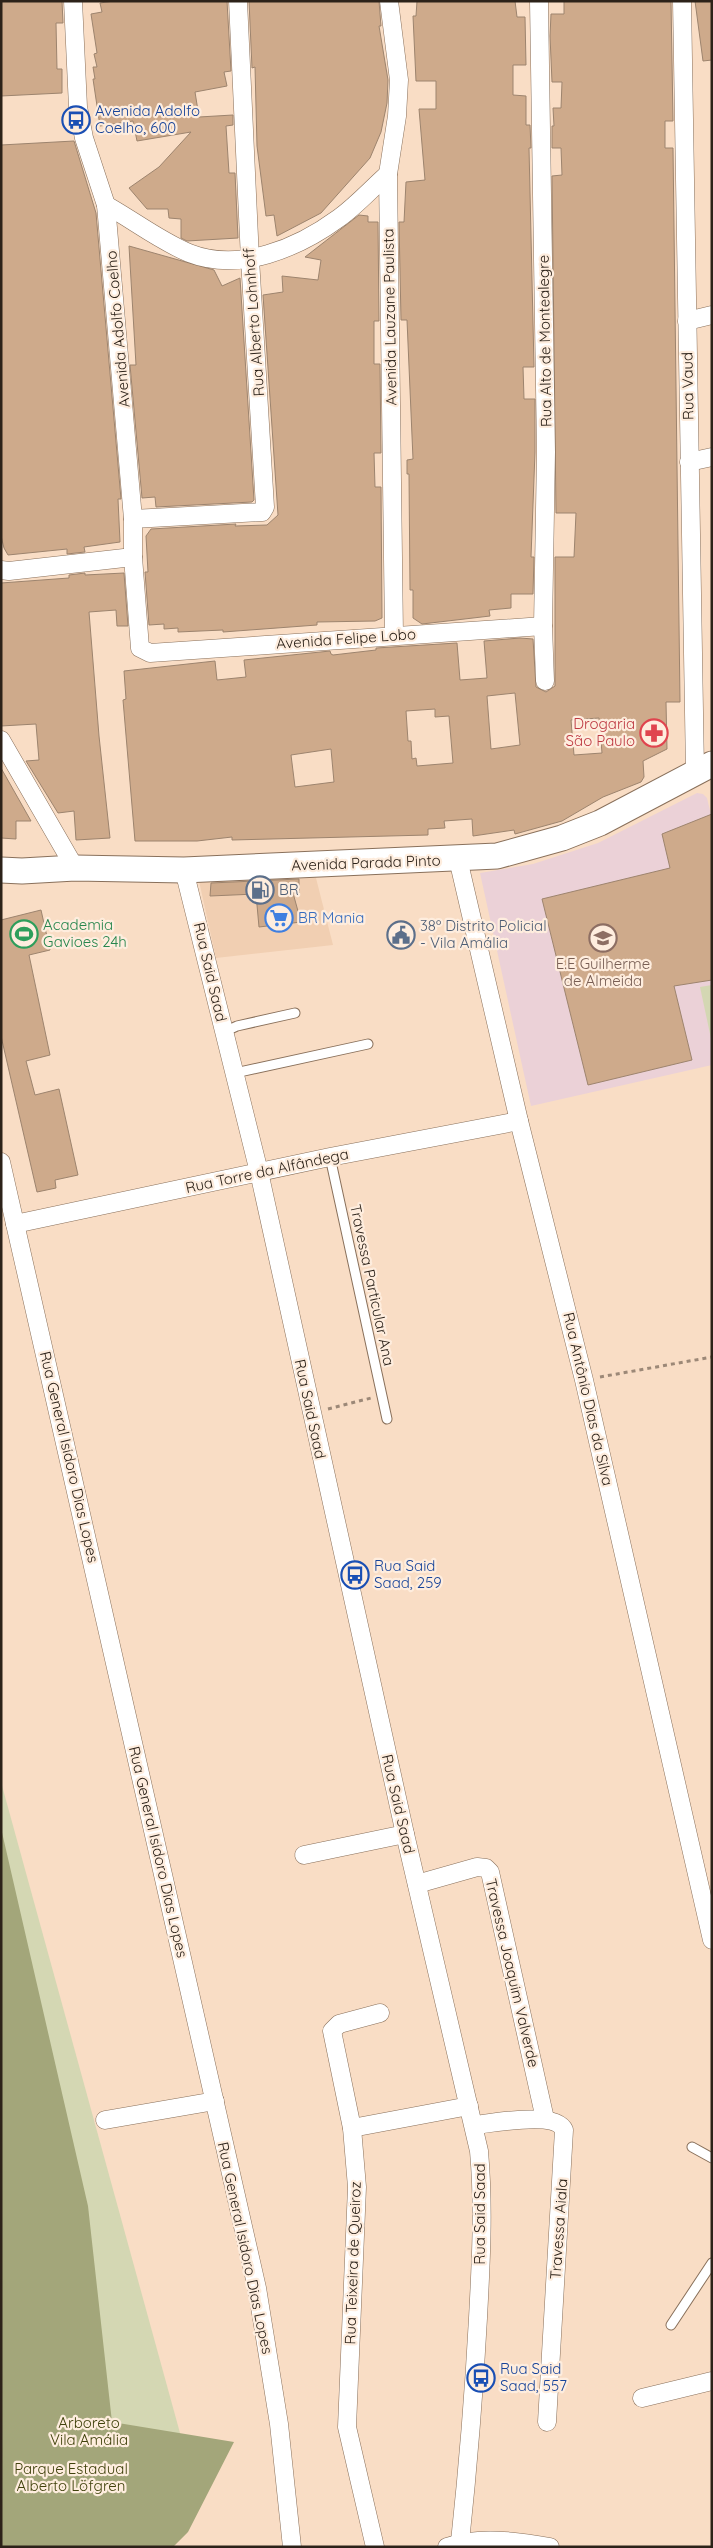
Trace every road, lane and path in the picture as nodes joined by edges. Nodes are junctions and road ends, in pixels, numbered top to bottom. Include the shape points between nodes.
1 (73, 1) edge
2 (238, 1) edge
3 (390, 1) edge
4 (539, 1) edge
5 (682, 1) edge
6 (388, 174) junction
7 (106, 205) junction
8 (250, 259) junction
9 (712, 316) edge
10 (687, 322) junction
11 (712, 457) edge
12 (689, 462) junction
13 (133, 519) junction
14 (133, 556) junction
15 (1, 570) edge
16 (543, 626) junction
17 (394, 635) junction
18 (150, 654) joint
19 (545, 681) dead end
20 (1, 740) edge
21 (704, 767) edge
22 (458, 859) junction
23 (75, 868) junction
24 (1, 870) edge
25 (184, 870) junction
26 (295, 1013) dead end
27 (224, 1032) junction
28 (368, 1044) dead end
29 (235, 1073) junction
30 (519, 1121) junction
31 (330, 1157) junction
32 (1, 1162) edge
33 (259, 1172) junction
34 (16, 1224) junction
35 (712, 1358) edge
36 (584, 1380) junction
37 (381, 1396) junction
38 (311, 1413) junction
39 (387, 1419) dead end
40 (405, 1834) junction
41 (304, 1855) dead end
42 (417, 1884) junction
43 (707, 1900) edge
44 (712, 1940) edge
45 (380, 2013) dead end
46 (214, 2101) junction
47 (469, 2106) junction
48 (545, 2119) junction
49 (105, 2120) dead end
50 (475, 2125) junction
51 (352, 2128) junction
52 (692, 2147) dead end
53 (712, 2158) edge
54 (712, 2263) edge
55 (671, 2325) dead end
56 (712, 2381) edge
57 (642, 2398) dead end
58 (547, 2422) dead end
59 (454, 2544) edge
60 (292, 2547) edge
61 (375, 2547) edge
62 (550, 2547) edge

1 - 7 street, Avenida Adolfo Coelho via 78,107 84,138
2 - 8 street, Rua Alberto Lohnhoff
3 - 6 street, Avenida Lauzane Paulista via 399,80
4 - 16 street, Rua Alto de Montealegre via 546,452
5 - 10 street, Rua Vaud
6 - 8 street via 340,217 308,238 283,250
6 - 17 street, Avenida Lauzane Paulista
7 - 8 street via 190,253 212,259
7 - 13 street, Avenida Adolfo Coelho
8 - 13 street, Rua Alberto Lohnhoff via 264,510
9 - 10 street
10 - 12 street, Rua Vaud
11 - 12 street
12 - 21 street, Rua Vaud
13 - 14 street, Avenida Adolfo Coelho
14 - 15 street
14 - 18 street, Avenida Adolfo Coelho via 138,643 143,652
16 - 17 street, Avenida Felipe Lobo
16 - 19 street, Rua Alto de Montealegre
17 - 18 street, Avenida Felipe Lobo
20 - 23 street
21 - 22 main road, Avenida Parada Pinto via 600,823 562,838 497,856
22 - 25 main road, Avenida Parada Pinto
22 - 30 street, Rua Antônio Dias da Silva
23 - 24 main road, Avenida Parada Pinto
23 - 25 main road, Avenida Parada Pinto
25 - 27 street, Rua Said Saad
26 - 27 lane via 236,1026
27 - 29 street, Rua Said Saad
28 - 29 lane
29 - 33 street, Rua Said Saad
30 - 31 street, Rua Torre da Alfândega
30 - 36 street, Rua Antônio Dias da Silva
31 - 33 street, Rua Torre da Alfândega
31 - 37 lane, Travessa Particular Ana
32 - 34 street, Rua General Isidoro Dias Lopes
33 - 34 street, Rua Torre da Alfândega
33 - 38 street, Rua Said Saad
34 - 46 street, Rua General Isidoro Dias Lopes
35 - 36 path
36 - 43 street, Rua Antônio Dias da Silva
37 - 38 path
37 - 39 lane, Travessa Particular Ana
38 - 40 street, Rua Said Saad
40 - 41 street
40 - 42 street, Rua Said Saad
42 - 47 street, Rua Said Saad
42 - 48 street, Travessa Joaquim Valverde via 482,1866 490,1872
43 - 44 street, Rua Antônio Dias da Silva
45 - 51 street, Rua Teixeira de Queiroz via 339,2024 332,2031
46 - 49 street
46 - 60 street, Rua General Isidoro Dias Lopes via 257,2288 279,2424
47 - 50 street, Rua Said Saad
47 - 51 street
48 - 50 street
48 - 58 street, Travessa Aiala via 562,2125 565,2134
50 - 59 street, Rua Said Saad via 483,2192 481,2269 473,2417
51 - 61 street, Rua Teixeira de Queiroz via 357,2222 347,2427
52 - 53 lane
54 - 55 lane
56 - 57 street
59 - 62 street via 502,2541

